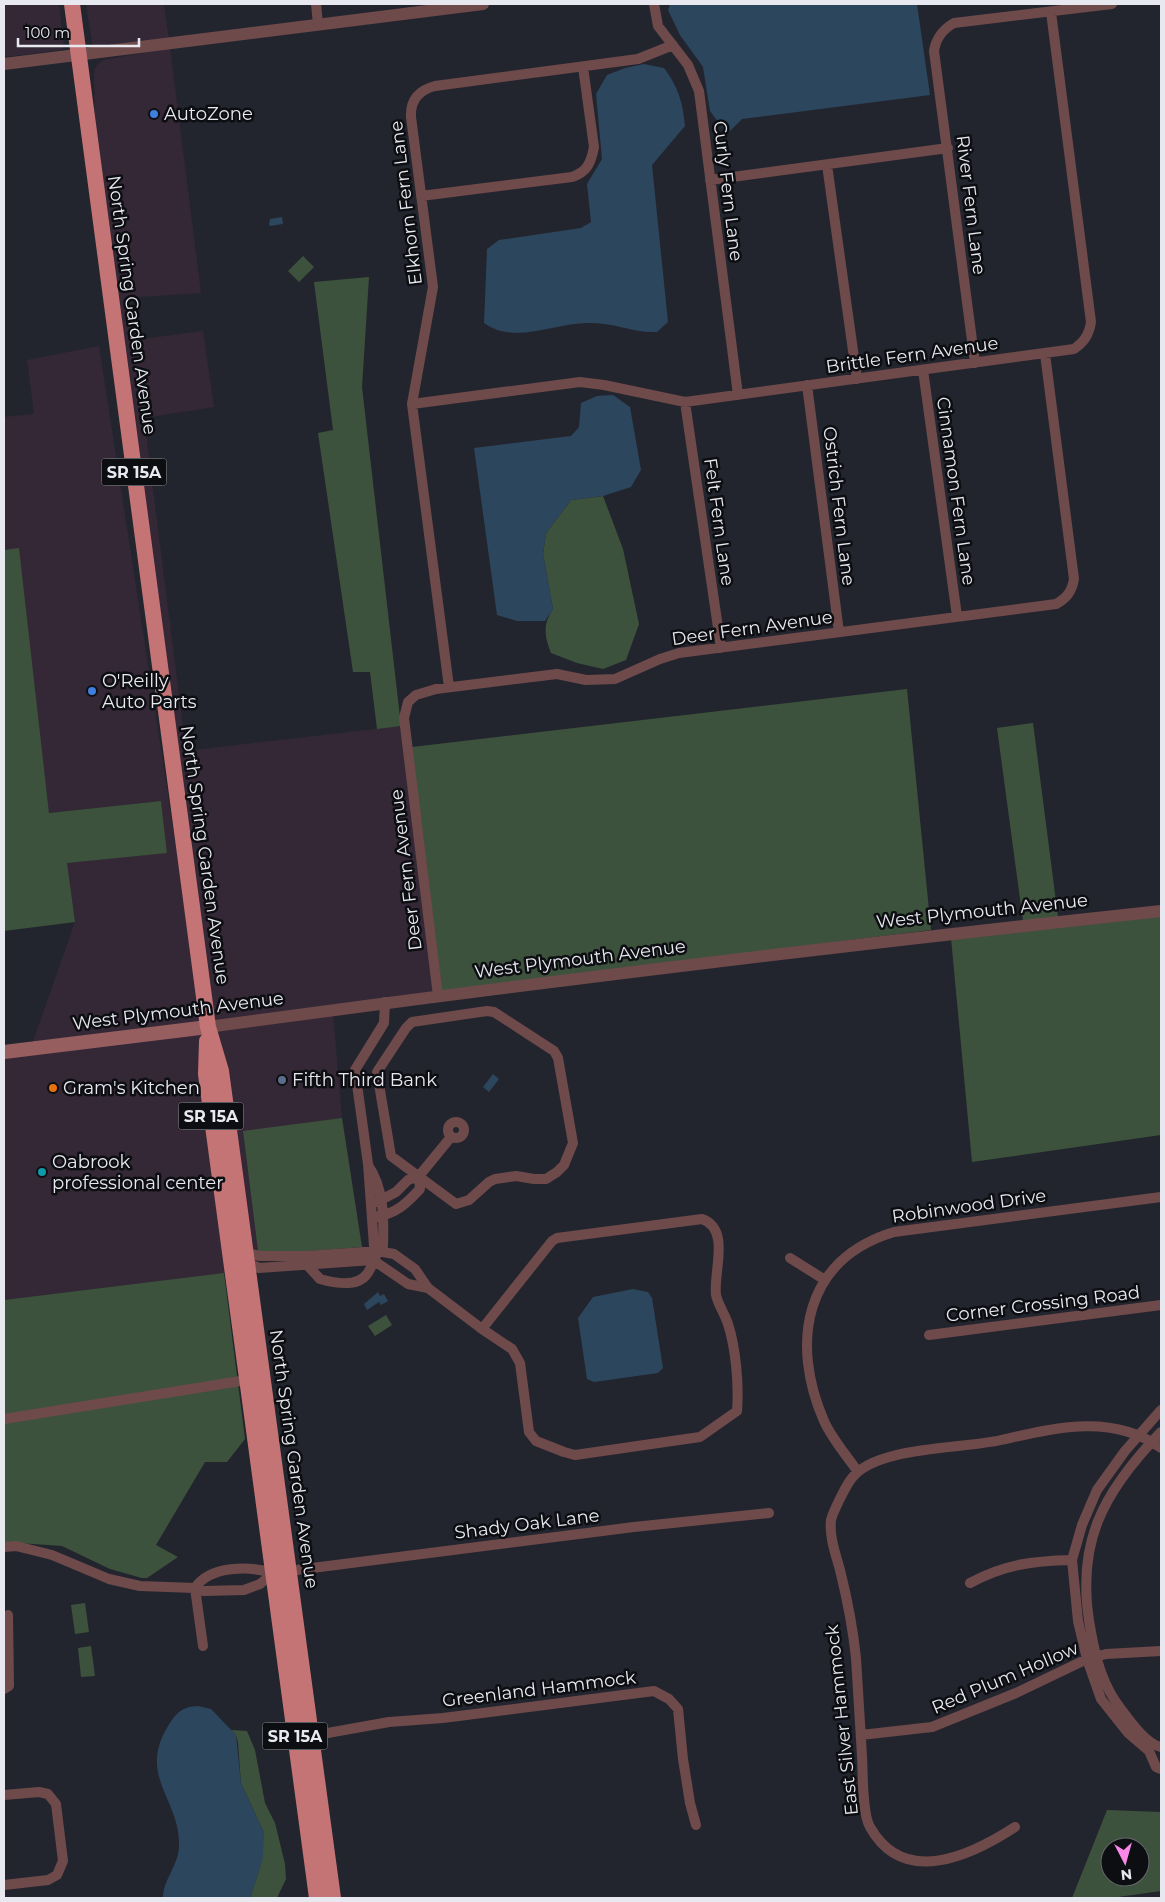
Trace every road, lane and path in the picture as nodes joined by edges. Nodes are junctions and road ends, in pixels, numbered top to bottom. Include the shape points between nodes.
1 (72, 4) edge
2 (316, 4) edge
3 (483, 4) edge
4 (654, 4) edge
5 (1112, 4) edge
6 (1051, 12) junction
7 (318, 24) junction
8 (673, 44) junction
9 (79, 55) junction
10 (4, 64) edge
11 (583, 67) junction
12 (948, 148) junction
13 (827, 165) junction
14 (710, 180) junction
15 (421, 196) junction
16 (1045, 354) junction
17 (975, 363) junction
18 (923, 370) junction
19 (857, 379) junction
20 (807, 385) junction
21 (738, 395) junction
22 (685, 402) junction
23 (412, 404) junction
24 (957, 616) junction
25 (839, 632) junction
26 (721, 648) junction
27 (449, 687) junction
28 (1161, 911) edge
29 (438, 996) junction
30 (385, 1002) junction
31 (208, 1027) junction
32 (4, 1052) edge
33 (451, 1137) dead end
34 (419, 1176) junction
35 (393, 1194) junction
36 (1161, 1197) edge
37 (376, 1202) junction
38 (400, 1209) junction
39 (377, 1216) junction
40 (375, 1256) junction
41 (790, 1258) dead end
42 (241, 1259) junction
43 (401, 1259) junction
44 (307, 1261) junction
45 (391, 1273) junction
46 (825, 1280) junction
47 (428, 1288) junction
48 (1161, 1305) edge
49 (482, 1329) junction
50 (929, 1335) dead end
51 (247, 1380) junction
52 (1161, 1410) edge
53 (4, 1419) edge
54 (1161, 1432) edge
55 (1140, 1436) junction
56 (1152, 1441) junction
57 (1161, 1448) edge
58 (858, 1472) junction
59 (768, 1513) dead end
60 (4, 1547) edge
61 (1072, 1560) junction
62 (224, 1572) junction
63 (281, 1572) junction
64 (970, 1582) dead end
65 (195, 1588) junction
66 (228, 1591) junction
67 (8, 1615) dead end
68 (202, 1646) dead end
69 (1161, 1651) edge
70 (1091, 1658) junction
71 (4, 1689) edge
72 (861, 1735) junction
73 (312, 1736) junction
74 (1161, 1747) edge
75 (1161, 1769) edge
76 (4, 1796) edge
77 (696, 1825) dead end
78 (1015, 1826) dead end
79 (4, 1885) edge
80 (317, 1898) edge
81 (333, 1898) edge

1 - 9 highway, North Spring Garden Avenue / SR 15A
2 - 7 street
3 - 7 street
4 - 8 street, Curly Fern Lane via 658,26
5 - 6 street
6 - 12 street, River Fern Lane via 954,23 941,34 934,51
6 - 16 street, Brittle Fern Avenue via 1091,322 1089,334 1082,344 1074,349
7 - 9 street
8 - 11 street, Elkhorn Fern Lane via 638,60
8 - 14 street, Curly Fern Lane via 696,81
9 - 10 street
9 - 31 highway, North Spring Garden Avenue / SR 15A
11 - 15 street, Elkhorn Fern Lane via 435,86 419,93 411,110
11 - 15 street via 594,148 592,160 582,174
12 - 13 street
12 - 17 street, River Fern Lane
13 - 14 street
13 - 19 street
14 - 21 street, Curly Fern Lane
15 - 23 street, Elkhorn Fern Lane via 433,287
16 - 17 street, Brittle Fern Avenue
16 - 24 street, Deer Fern Avenue via 1073,587 1056,604
17 - 18 street, Brittle Fern Avenue
18 - 19 street, Brittle Fern Avenue
18 - 24 street, Cinnamon Fern Lane
19 - 20 street, Brittle Fern Avenue
20 - 21 street, Brittle Fern Avenue
20 - 25 street, Ostrich Fern Lane
21 - 22 street, Brittle Fern Avenue
22 - 23 street, Brittle Fern Avenue via 580,382
22 - 26 street, Felt Fern Lane
23 - 27 street, Elkhorn Fern Lane
24 - 25 street, Deer Fern Avenue
25 - 26 street, Deer Fern Avenue
26 - 27 street, Deer Fern Avenue via 660,659 615,679 586,680 557,674
27 - 29 street, Deer Fern Avenue via 416,695 408,702 404,718
28 - 29 street, West Plymouth Avenue via 912,937
29 - 30 street, West Plymouth Avenue
30 - 31 street, West Plymouth Avenue
30 - 37 street via 384,1023 355,1070 368,1164 377,1178
31 - 32 main road, West Plymouth Avenue
31 - 42 highway, North Spring Garden Avenue / SR 15A via 221,1071
31 - 42 highway, North Spring Garden Avenue / SR 15A via 206,1074 228,1239
33 - 34 street
34 - 34 street via 456,1204 469,1200 495,1179 522,1176 541,1180 557,1172 568,1158 573,1143 558,1058 554,1051 494,1012 412,1022 377,1072 388,1152 394,1161
34 - 35 street via 408,1180
34 - 38 street via 420,1189
35 - 37 street
35 - 38 street
36 - 46 street, Robinwood Drive via 894,1232 875,1238 849,1255
37 - 39 street
38 - 39 street
39 - 40 street
40 - 43 street via 394,1254
40 - 44 street
40 - 44 street via 367,1274 353,1282 320,1279
40 - 45 street
41 - 46 street
42 - 44 street via 259,1268
42 - 51 highway, North Spring Garden Avenue / SR 15A
42 - 63 highway, North Spring Garden Avenue / SR 15A via 240,1269 250,1287
43 - 45 street
43 - 47 street via 415,1269
45 - 47 street via 408,1284
46 - 58 street, Robinwood Drive via 814,1300 807,1330 808,1369 825,1422
47 - 49 street
48 - 50 street, Corner Crossing Road
49 - 49 street via 512,1348 520,1363 529,1432 536,1441 564,1452 575,1454 700,1437 737,1411 739,1389 728,1324 716,1296 718,1246 715,1230 702,1218 557,1238
51 - 53 street
51 - 63 highway, North Spring Garden Avenue / SR 15A
52 - 55 street
54 - 56 street
55 - 56 street, East Silver Hammock
55 - 58 street, East Silver Hammock via 1089,1425 1070,1426 988,1444 912,1451 890,1456
55 - 61 street via 1124,1451 1097,1490
56 - 57 street, East Silver Hammock
56 - 70 street via 1108,1497 1093,1534 1084,1585
58 - 72 street, East Silver Hammock via 851,1479 831,1520 833,1545 855,1652
59 - 63 street, Shady Oak Lane
60 - 65 street via 16,1546 52,1555 109,1580 140,1586
61 - 64 street via 1032,1561 993,1570
61 - 70 street via 1078,1621
62 - 63 street via 256,1568
62 - 65 street via 200,1580
62 - 66 street
63 - 66 street via 244,1590
63 - 73 highway, North Spring Garden Avenue / SR 15A
63 - 80 highway, North Spring Garden Avenue / SR 15A
65 - 66 street
65 - 68 street
67 - 71 street via 11,1674 9,1686
69 - 70 street, Red Plum Hollow
70 - 72 street, Red Plum Hollow via 932,1727
70 - 74 street via 1115,1701 1152,1743
70 - 75 street via 1101,1699 1128,1733 1149,1751 1156,1767
72 - 78 street, East Silver Hammock via 864,1801 869,1826 888,1849 927,1863 957,1858 993,1841
73 - 77 street, Greenland Hammock via 389,1722 654,1691 669,1699 678,1709 684,1768
73 - 81 highway, North Spring Garden Avenue / SR 15A
76 - 79 street via 48,1794 56,1804 63,1862 57,1875 48,1880

